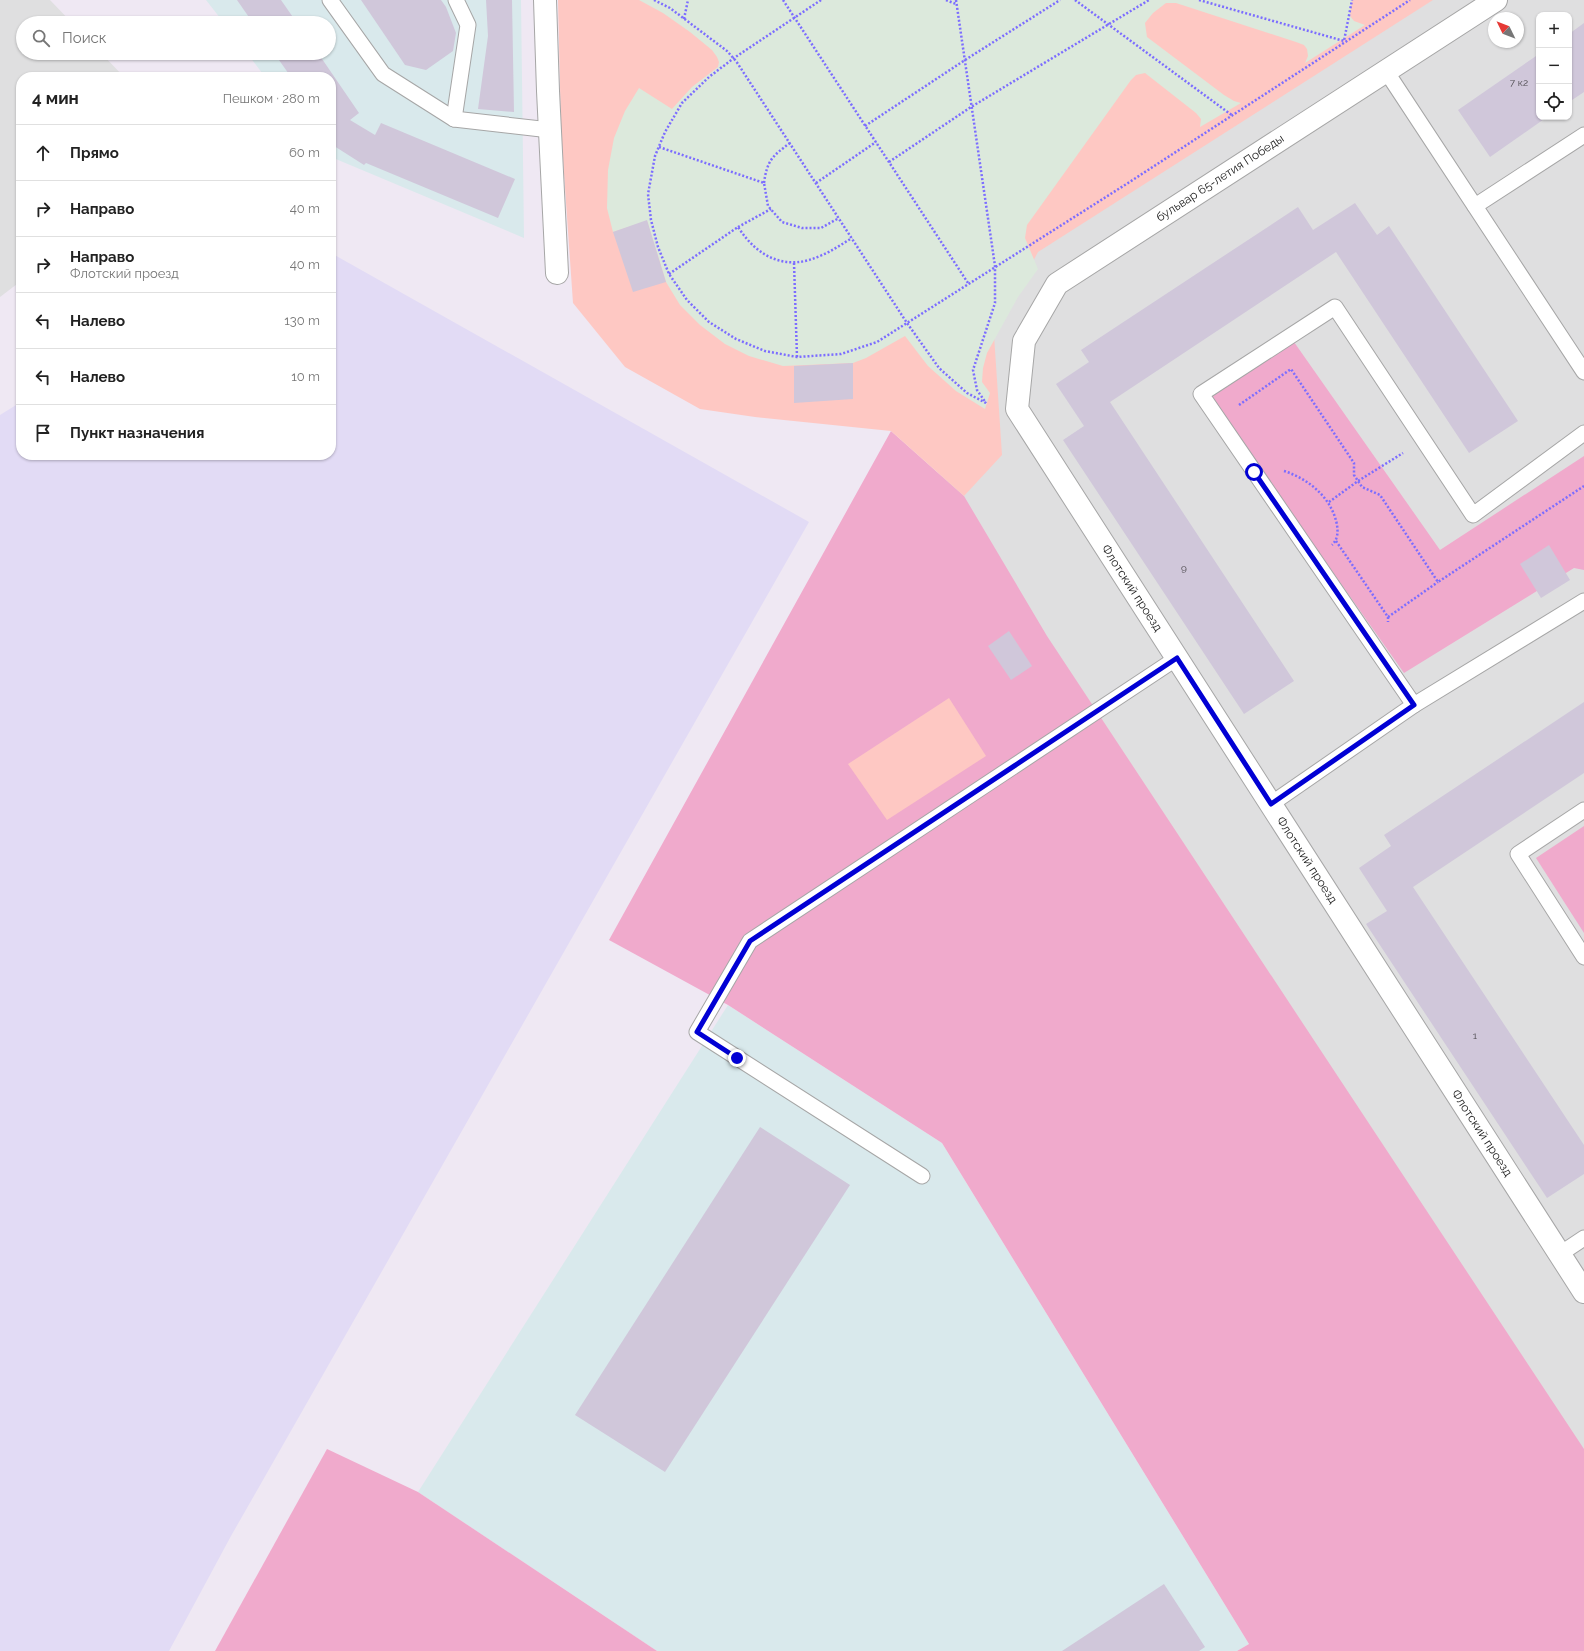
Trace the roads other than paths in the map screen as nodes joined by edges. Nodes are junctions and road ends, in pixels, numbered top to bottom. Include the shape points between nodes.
1 (330, 0) edge
2 (456, 0) edge
3 (545, 0) edge
4 (1496, 0) edge
5 (1386, 71) junction
6 (454, 119) junction
7 (550, 130) junction
8 (1584, 135) edge
9 (1475, 206) junction
10 (557, 273) dead end
11 (1584, 372) edge
12 (1017, 409) joint
13 (1584, 434) edge
14 (1584, 600) edge
15 (1177, 658) junction
16 (1414, 705) junction
17 (1271, 804) junction
18 (1584, 810) edge
19 (1584, 957) edge
20 (922, 1176) dead end
21 (1584, 1238) edge
22 (1560, 1254) junction
23 (1584, 1292) edge

1 - 6 lane via 383,74
2 - 6 lane via 468,26
3 - 7 street
4 - 5 street, бульвар 65-летия Победы
5 - 9 lane
5 - 12 street, бульвар 65-летия Победы via 1057,284 1024,341
6 - 7 lane
7 - 10 street
8 - 9 lane
9 - 11 lane
12 - 15 street, Флотский проезд
13 - 16 lane via 1473,514 1335,307 1201,394
14 - 16 lane
15 - 17 street, Флотский проезд
15 - 20 lane via 750,941 697,1032
16 - 17 lane
17 - 22 street, Флотский проезд
18 - 19 lane via 1518,854
21 - 22 lane
22 - 23 street, Флотский проезд

